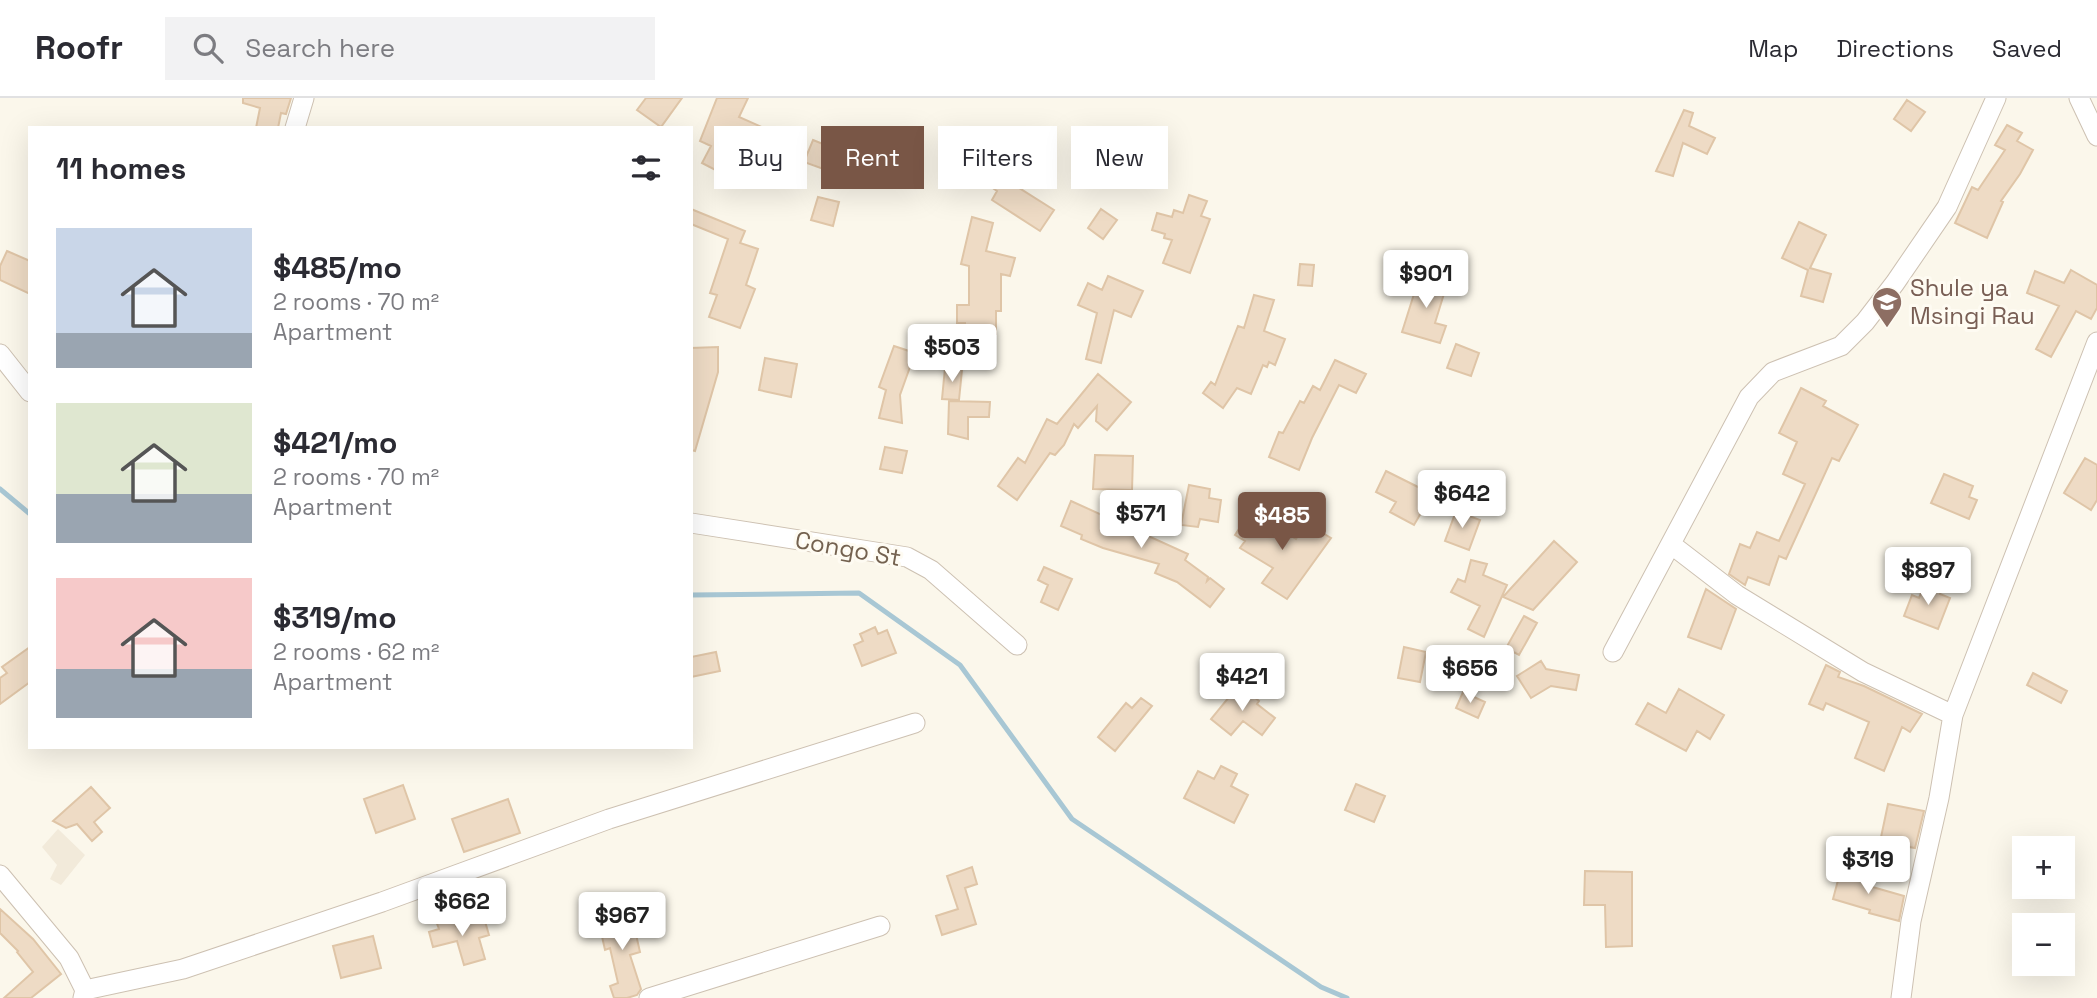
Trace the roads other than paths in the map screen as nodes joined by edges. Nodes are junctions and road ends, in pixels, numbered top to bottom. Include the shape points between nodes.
1 (304, 98) edge
2 (1996, 98) edge
3 (2079, 98) edge
4 (296, 126) edge
5 (2097, 136) edge
6 (2097, 342) edge
7 (0, 354) edge
8 (28, 389) edge
9 (693, 523) edge
10 (1672, 545) junction
11 (1017, 645) dead end
12 (1613, 652) dead end
13 (1953, 715) junction
14 (915, 723) dead end
15 (0, 875) edge
16 (880, 926) dead end
17 (84, 994) edge
18 (649, 998) edge
19 (1900, 998) edge

1 - 4 street
2 - 10 street via 1947,208 1895,283 1841,346 1773,372 1749,397
3 - 5 street
6 - 13 street
7 - 8 street
9 - 11 street, Congo St via 907,557 932,570
10 - 12 street
10 - 13 street via 1737,595 1863,672
13 - 19 street
14 - 17 street via 610,819 183,969
15 - 17 street via 69,958
16 - 18 street

